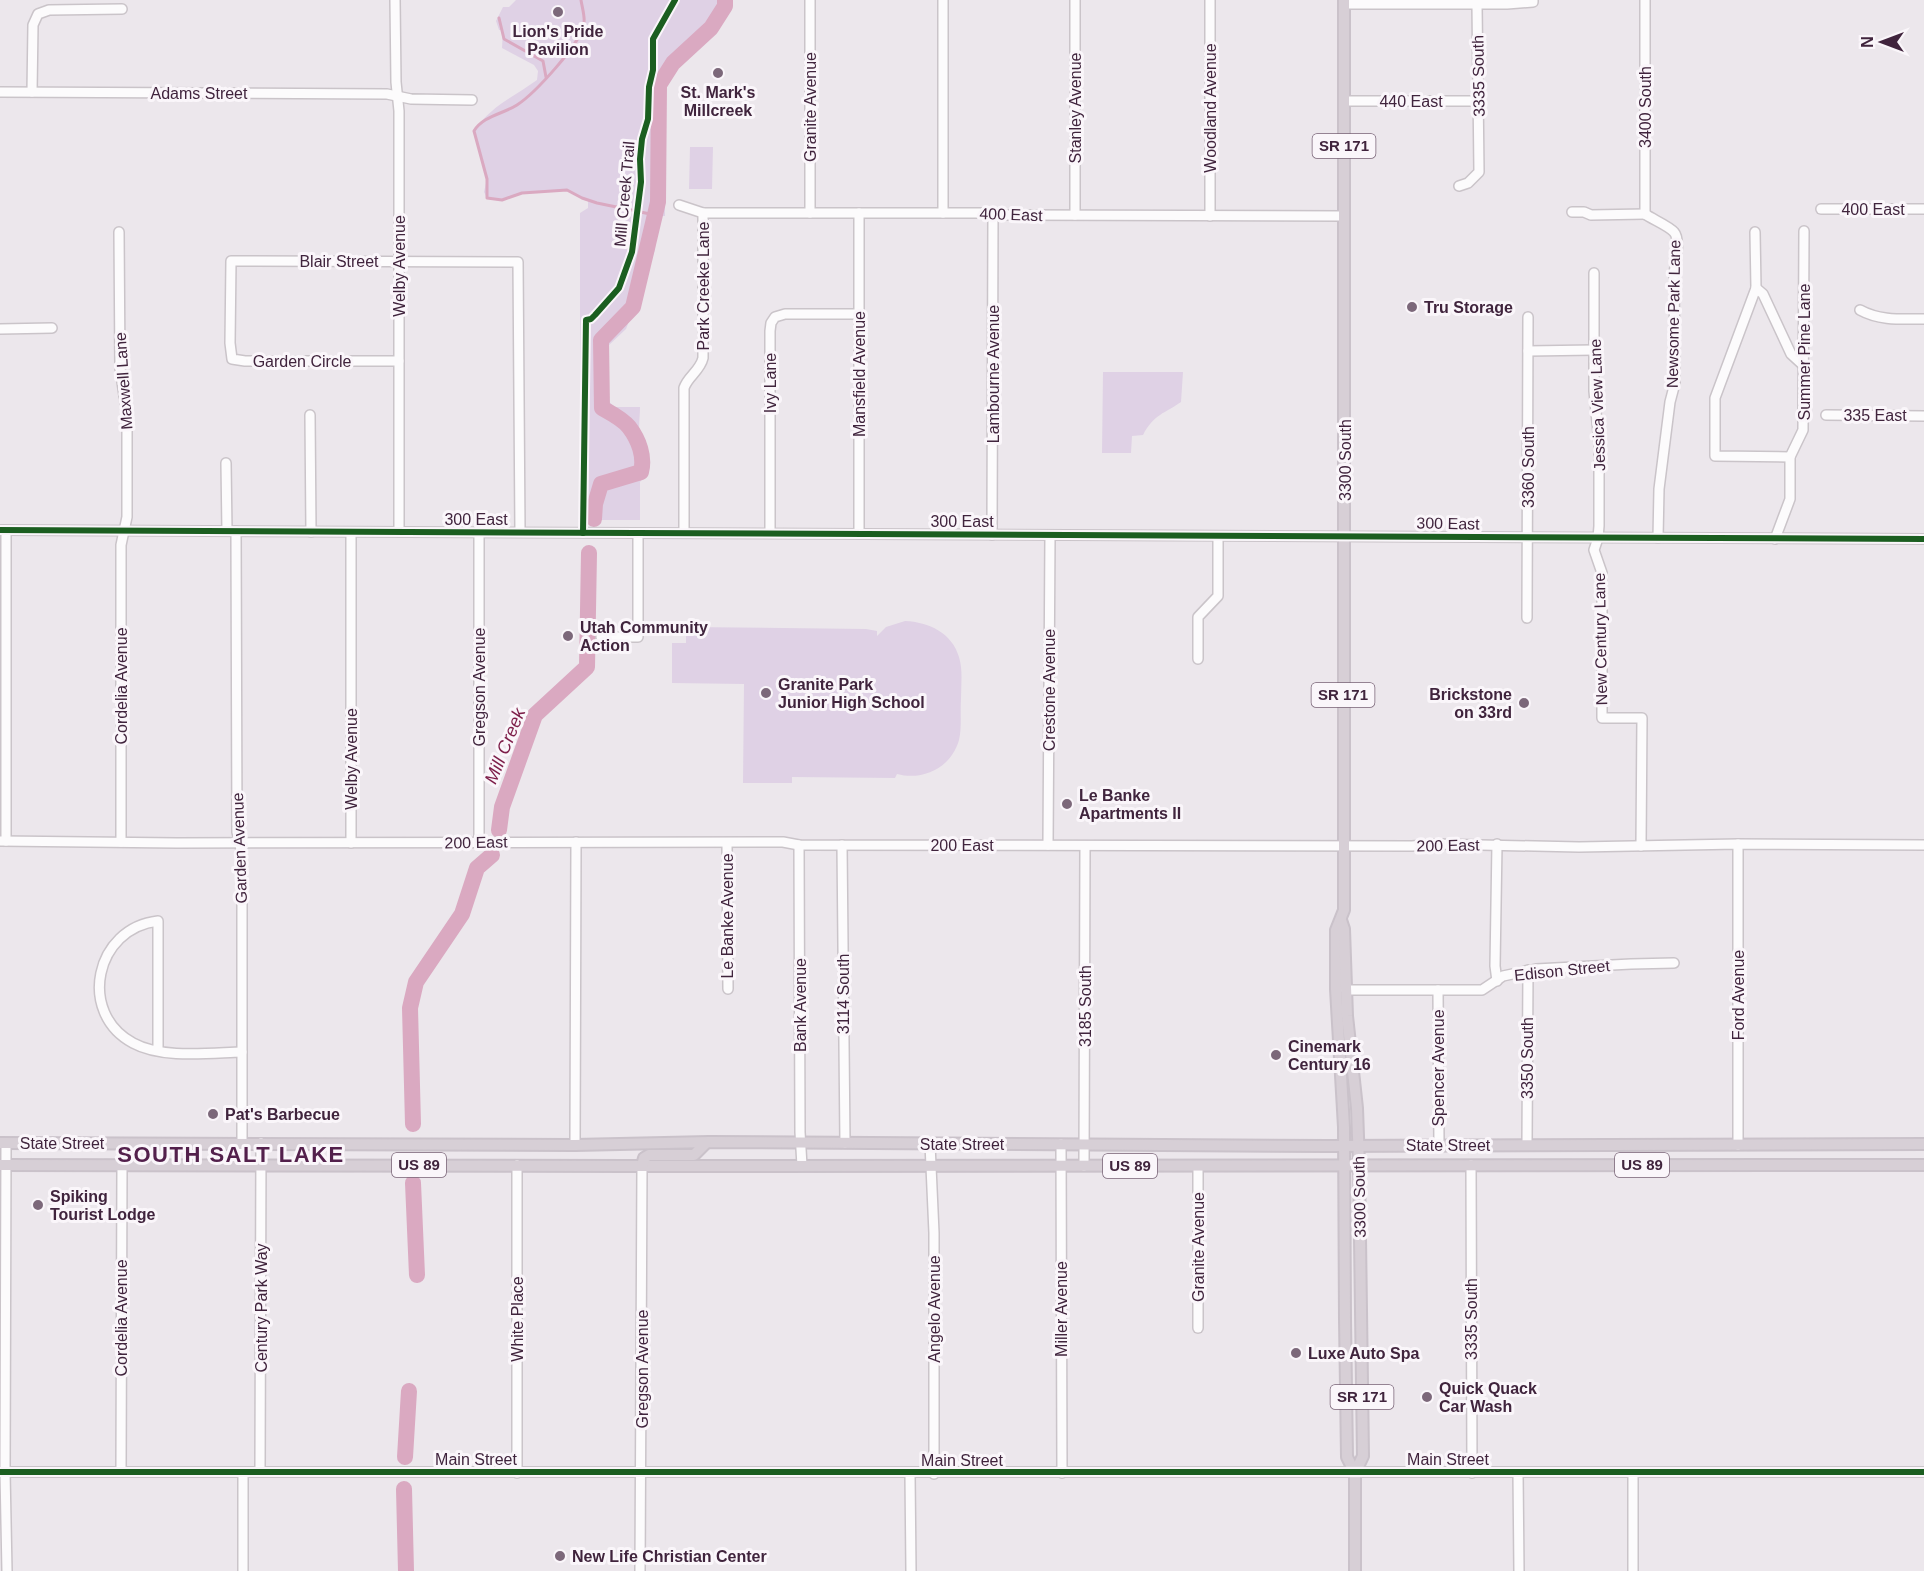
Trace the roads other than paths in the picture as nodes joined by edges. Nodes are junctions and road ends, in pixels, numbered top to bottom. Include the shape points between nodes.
1 (395, 0) edge
2 (810, 0) edge
3 (943, 0) edge
4 (1075, 0) edge
5 (1209, 0) edge
6 (1645, 0) edge
7 (1533, 1) edge
8 (1344, 2) edge
9 (1477, 4) junction
10 (122, 9) dead end
11 (0, 92) edge
12 (32, 92) junction
13 (397, 96) junction
14 (472, 99) dead end
15 (1344, 101) junction
16 (1478, 101) junction
17 (1459, 186) dead end
18 (679, 205) dead end
19 (1821, 209) dead end
20 (1924, 209) edge
21 (1572, 212) dead end
22 (703, 213) junction
23 (810, 213) junction
24 (859, 213) junction
25 (943, 213) junction
26 (993, 214) junction
27 (1645, 214) junction
28 (1075, 215) junction
29 (1210, 216) junction
30 (1344, 216) junction
31 (1804, 231) dead end
32 (119, 232) dead end
33 (1755, 232) dead end
34 (231, 261) joint
35 (399, 262) junction
36 (1594, 273) dead end
37 (1756, 288) junction
38 (1860, 310) dead end
39 (859, 314) junction
40 (1528, 317) dead end
41 (1924, 319) edge
42 (52, 328) dead end
43 (0, 329) edge
44 (1594, 350) junction
45 (1528, 351) junction
46 (399, 361) junction
47 (1803, 365) junction
48 (1826, 415) dead end
49 (310, 416) dead end
50 (1924, 416) edge
51 (1790, 457) junction
52 (226, 463) dead end
53 (3, 530) edge
54 (124, 531) junction
55 (232, 531) junction
56 (311, 531) junction
57 (351, 532) junction
58 (399, 532) junction
59 (480, 532) junction
60 (520, 532) junction
61 (638, 533) junction
62 (684, 533) junction
63 (770, 533) junction
64 (859, 534) junction
65 (992, 535) junction
66 (1050, 535) junction
67 (1218, 536) junction
68 (1344, 537) junction
69 (1527, 538) junction
70 (1598, 538) junction
71 (1658, 538) junction
72 (1775, 539) junction
73 (1924, 539) edge
74 (1527, 618) dead end
75 (601, 637) dead end
76 (1198, 659) dead end
77 (3, 841) edge
78 (122, 842) junction
79 (479, 842) junction
80 (576, 842) junction
81 (239, 843) junction
82 (351, 843) junction
83 (727, 843) junction
84 (1497, 844) junction
85 (1738, 844) junction
86 (799, 845) junction
87 (842, 845) junction
88 (1048, 845) junction
89 (1924, 845) edge
90 (1085, 846) junction
91 (1344, 846) junction
92 (1641, 846) junction
93 (1341, 920) junction
94 (1674, 963) dead end
95 (1528, 970) junction
96 (1497, 981) junction
97 (728, 988) dead end
98 (1346, 990) junction
99 (1438, 990) junction
100 (158, 1051) junction
101 (242, 1052) junction
102 (3, 1143) edge
103 (242, 1143) junction
104 (261, 1143) junction
105 (706, 1143) junction
106 (801, 1143) junction
107 (845, 1143) junction
108 (575, 1144) junction
109 (930, 1144) junction
110 (1061, 1144) junction
111 (1084, 1144) junction
112 (1924, 1144) edge
113 (1359, 1145) junction
114 (1439, 1145) junction
115 (1527, 1145) junction
116 (1738, 1145) junction
117 (1344, 1146) junction
118 (122, 1164) junction
119 (242, 1164) junction
120 (3, 1165) edge
121 (261, 1165) junction
122 (517, 1165) junction
123 (1345, 1165) junction
124 (1359, 1165) junction
125 (1471, 1165) junction
126 (1924, 1165) edge
127 (642, 1166) junction
128 (802, 1166) junction
129 (930, 1166) junction
130 (1061, 1166) junction
131 (1084, 1166) junction
132 (1198, 1166) junction
133 (1198, 1328) dead end
134 (3, 1472) edge
135 (121, 1472) junction
136 (1924, 1472) edge
137 (243, 1473) junction
138 (261, 1473) junction
139 (517, 1473) junction
140 (641, 1473) junction
141 (1062, 1473) junction
142 (1355, 1473) junction
143 (1472, 1473) junction
144 (1518, 1473) junction
145 (1633, 1473) junction
146 (910, 1474) junction
147 (934, 1474) junction
148 (7, 1571) edge
149 (243, 1571) edge
150 (640, 1571) edge
151 (911, 1571) edge
152 (1355, 1571) edge
153 (1520, 1571) edge
154 (1634, 1571) edge

1 - 13 street, Welby Avenue
2 - 23 street, Granite Avenue
3 - 25 street
4 - 28 street, Stanley Avenue
5 - 29 street, Woodland Avenue
6 - 27 street, 3400 South
7 - 9 street
8 - 9 street
8 - 15 main road, 3300 South / SR 171
9 - 16 street, 3335 South
10 - 12 street via 49,10 38,14 33,25
11 - 12 street, Adams Street
12 - 13 street, Adams Street
13 - 14 street, Adams Street
13 - 35 street, Welby Avenue
15 - 16 street, 440 East
15 - 30 main road, 3300 South / SR 171
16 - 17 street, 3335 South via 1479,172
18 - 22 street, 400 East
19 - 20 street, 400 East
21 - 27 street
22 - 23 street, 400 East
22 - 62 street, Park Creeke Lane via 703,358 684,388
23 - 24 street, 400 East
24 - 25 street, 400 East
24 - 39 street, Mansfield Avenue
25 - 26 street, 400 East
26 - 28 street, 400 East
26 - 65 street, Lambourne Avenue
27 - 71 street, Newsome Park Lane via 1674,231 1677,238 1675,383 1659,489
28 - 29 street, 400 East
29 - 30 street, 400 East
30 - 68 main road, 3300 South / SR 171
31 - 47 street, Summer Pine Lane
32 - 54 street, Maxwell Lane via 120,368 127,416
33 - 37 street
34 - 35 street, Blair Street
34 - 46 street, Garden Circle via 232,359
35 - 46 street, Welby Avenue
35 - 60 street, Blair Street via 518,262
36 - 44 street, Jessica View Lane
37 - 47 street via 1763,294 1791,354
37 - 51 street via 1715,398 1715,456
38 - 41 street via 1886,319
39 - 63 street, Ivy Lane via 785,314 771,323
39 - 64 street, Mansfield Avenue
40 - 45 street, 3360 South
42 - 43 street
44 - 45 street
44 - 70 street, Jessica View Lane via 1599,443
45 - 69 street, 3360 South
46 - 58 street, Welby Avenue
47 - 51 street, Summer Pine Lane via 1803,430
48 - 50 street, 335 East
49 - 56 street
51 - 72 street, Summer Pine Lane via 1790,499
52 - 55 street, Garden Avenue
53 - 54 street, 300 East
53 - 77 street
54 - 55 street, 300 East
54 - 78 street, Cordelia Avenue
55 - 56 street, 300 East
55 - 81 street, Garden Avenue
56 - 57 street, 300 East
57 - 58 street, 300 East
57 - 82 street, Welby Avenue
58 - 59 street, 300 East
59 - 60 street, 300 East
59 - 79 street, Gregson Avenue
60 - 61 street, 300 East
61 - 62 street, 300 East
61 - 75 street via 638,637
62 - 63 street, 300 East
63 - 64 street, 300 East
64 - 65 street, 300 East
65 - 66 street, 300 East
66 - 67 street, 300 East
66 - 88 street, Crestone Avenue
67 - 68 street, 300 East
67 - 76 street via 1218,596 1198,617
68 - 69 street, 300 East
68 - 91 main road, 3300 South / SR 171
69 - 70 street, 300 East
69 - 74 street, 3360 South
70 - 71 street, 300 East
70 - 92 street, New Century Lane via 1594,550 1602,573 1602,718 1642,718
71 - 72 street, 300 East
72 - 73 street, 300 East
77 - 78 street, 200 East
78 - 81 street, 200 East
79 - 80 street, 200 East
79 - 82 street, 200 East
80 - 83 street, 200 East
80 - 108 street
81 - 82 street, 200 East
81 - 101 street, Garden Avenue
83 - 86 street, 200 East
83 - 97 street, Le Banke Avenue
84 - 91 street, 200 East
84 - 92 street, 200 East
84 - 96 street
85 - 89 street, 200 East
85 - 92 street, 200 East
85 - 116 street, Ford Avenue
86 - 87 street, 200 East
86 - 106 street, Bank Avenue
87 - 88 street, 200 East
87 - 107 street, 3114 South
88 - 90 street, 200 East
90 - 91 street, 200 East
90 - 111 street, 3185 South
91 - 93 main road, 3300 South / SR 171
93 - 98 main road, 3300 South / SR 171
93 - 117 main road, 3300 South / SR 171 via 1336,930 1336,989
94 - 95 street, Edison Street
95 - 96 street, Edison Street
95 - 115 street, 3350 South
96 - 99 street, Edison Street via 1482,990
98 - 99 street, Edison Street
98 - 113 main road, 3300 South / SR 171
99 - 114 street, Spencer Avenue
100 - 100 street via 135,1044 114,1027 101,1003 99,985 102,968 114,944 135,928 158,921
100 - 101 street
101 - 103 street, Garden Avenue
102 - 103 main road, State Street / US 89
102 - 120 street
103 - 104 main road, State Street / US 89
103 - 119 street, Garden Avenue
104 - 108 main road, State Street / US 89
104 - 121 street, Century Park Way
105 - 106 main road, State Street / US 89
105 - 108 main road, State Street / US 89
105 - 127 main road via 694,1155 649,1155
106 - 107 main road, State Street / US 89
106 - 128 street, Bank Avenue
107 - 109 main road, State Street / US 89
109 - 110 main road, State Street / US 89
109 - 129 street, Angelo Avenue
110 - 111 main road, State Street / US 89
110 - 130 street, Miller Avenue
111 - 117 main road, State Street / US 89
111 - 131 street, 3185 South
112 - 116 main road, State Street / US 89
113 - 114 main road, State Street / US 89
113 - 117 main road, State Street / US 89
113 - 124 main road, 3300 South / SR 171
114 - 115 main road, State Street / US 89
115 - 116 main road, State Street / US 89
117 - 123 main road, 3300 South / SR 171
118 - 119 main road, State Street / US 89
118 - 120 main road, State Street / US 89
118 - 135 street, Cordelia Avenue
119 - 121 main road, State Street / US 89
120 - 134 street
121 - 122 main road, State Street / US 89
121 - 138 street, Century Park Way
122 - 127 main road, State Street / US 89
122 - 139 street, White Place
123 - 124 main road, State Street / US 89
123 - 132 main road, State Street / US 89
123 - 142 main road, 3300 South / SR 171 via 1346,1433 1347,1457
124 - 125 main road, State Street / US 89
124 - 142 main road, 3300 South / SR 171 via 1363,1456
125 - 126 main road, State Street / US 89
125 - 143 street, 3335 South
127 - 128 main road, State Street / US 89
127 - 140 street, Gregson Avenue
128 - 129 main road, State Street / US 89
129 - 130 main road, State Street / US 89
129 - 147 street, Angelo Avenue via 934,1233
130 - 131 main road, State Street / US 89
130 - 141 street, Miller Avenue
131 - 132 main road, State Street / US 89
132 - 133 street, Granite Avenue
134 - 135 street, Main Street
134 - 148 street
135 - 137 street, Main Street
136 - 145 street, Main Street
137 - 138 street, Main Street
137 - 149 street
138 - 139 street, Main Street
139 - 140 street, Main Street
140 - 146 street, Main Street
140 - 150 street, Gregson Avenue
141 - 142 street, Main Street
141 - 147 street, Main Street
142 - 143 street, Main Street
142 - 152 main road, 3300 South / SR 171
143 - 144 street, Main Street
144 - 145 street, Main Street
144 - 153 street
145 - 154 street
146 - 147 street, Main Street
146 - 151 street

